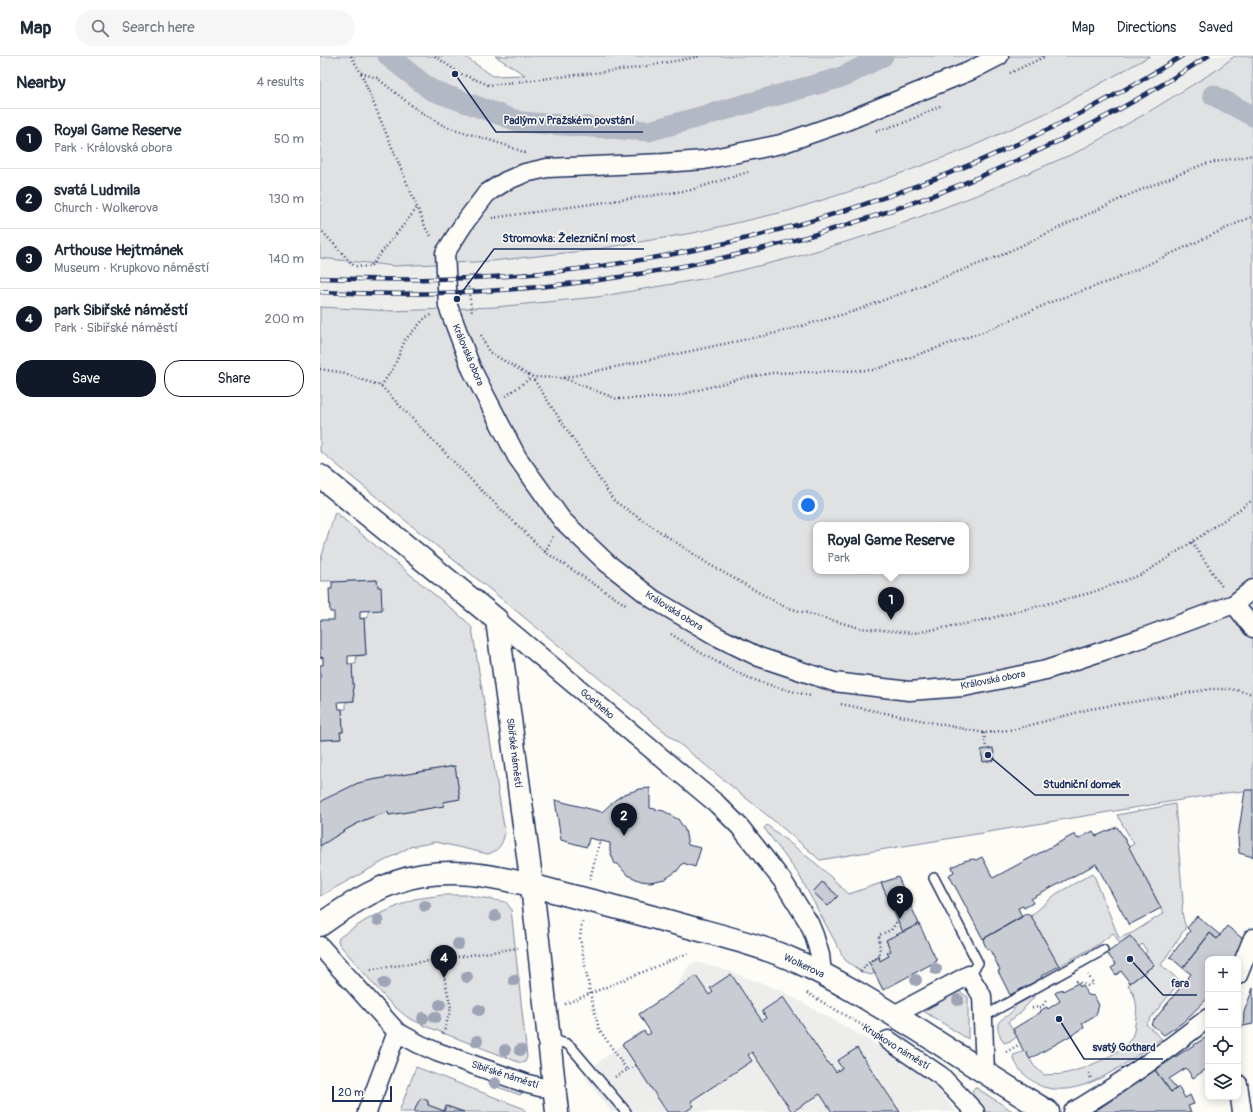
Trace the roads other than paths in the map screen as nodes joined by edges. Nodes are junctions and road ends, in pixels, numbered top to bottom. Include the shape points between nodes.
1 (999, 56) edge
2 (320, 476) edge
3 (1253, 590) edge
4 (1234, 604) junction
5 (497, 620) junction
6 (1253, 628) edge
7 (934, 878) dead end
8 (532, 886) junction
9 (320, 925) edge
10 (1253, 938) edge
11 (320, 946) edge
12 (1103, 950) dead end
13 (1241, 968) edge
14 (822, 973) junction
15 (970, 974) junction
16 (894, 1015) junction
17 (983, 1017) junction
18 (1205, 1020) edge
19 (397, 1032) junction
20 (549, 1039) junction
21 (888, 1040) road end
22 (985, 1072) junction
23 (554, 1088) junction
24 (1240, 1100) edge
25 (367, 1112) edge
26 (557, 1112) edge
27 (626, 1112) edge
28 (975, 1112) edge
29 (1048, 1112) edge
30 (1073, 1112) edge
31 (1242, 1112) edge

1 - 4 street, Královská obora via 956,77 782,144 704,160 547,168 506,181 487,193 445,253 448,306 472,370 517,457 562,520 607,563 653,599 718,637 759,658 834,682 909,690 964,687 1046,670
2 - 5 street, Goetheho
3 - 4 street, Královská obora
4 - 6 street
5 - 8 street, Sibiřské náměstí
5 - 14 street, Goetheho via 717,804 740,827 782,880 809,923 818,946
7 - 15 lane via 978,963
8 - 9 street via 478,874 439,873 421,876 403,880 367,895
8 - 14 street, Wolkerova via 773,952
8 - 20 street, Sibiřské náměstí
10 - 13 street
11 - 19 street, Sibiřské náměstí
12 - 17 lane
14 - 16 street, Wolkerova
15 - 16 street
15 - 17 street via 982,996
16 - 22 street, Wolkerova
17 - 22 street
18 - 30 street via 1166,1051
19 - 23 street, Sibiřské náměstí via 437,1052 528,1084
19 - 25 street
20 - 23 street, Sibiřské náměstí
20 - 27 lane via 571,1047
21 - 28 street, Krupkovo náměstí via 941,1076
22 - 29 street, Wolkerova
23 - 26 street
24 - 31 street

